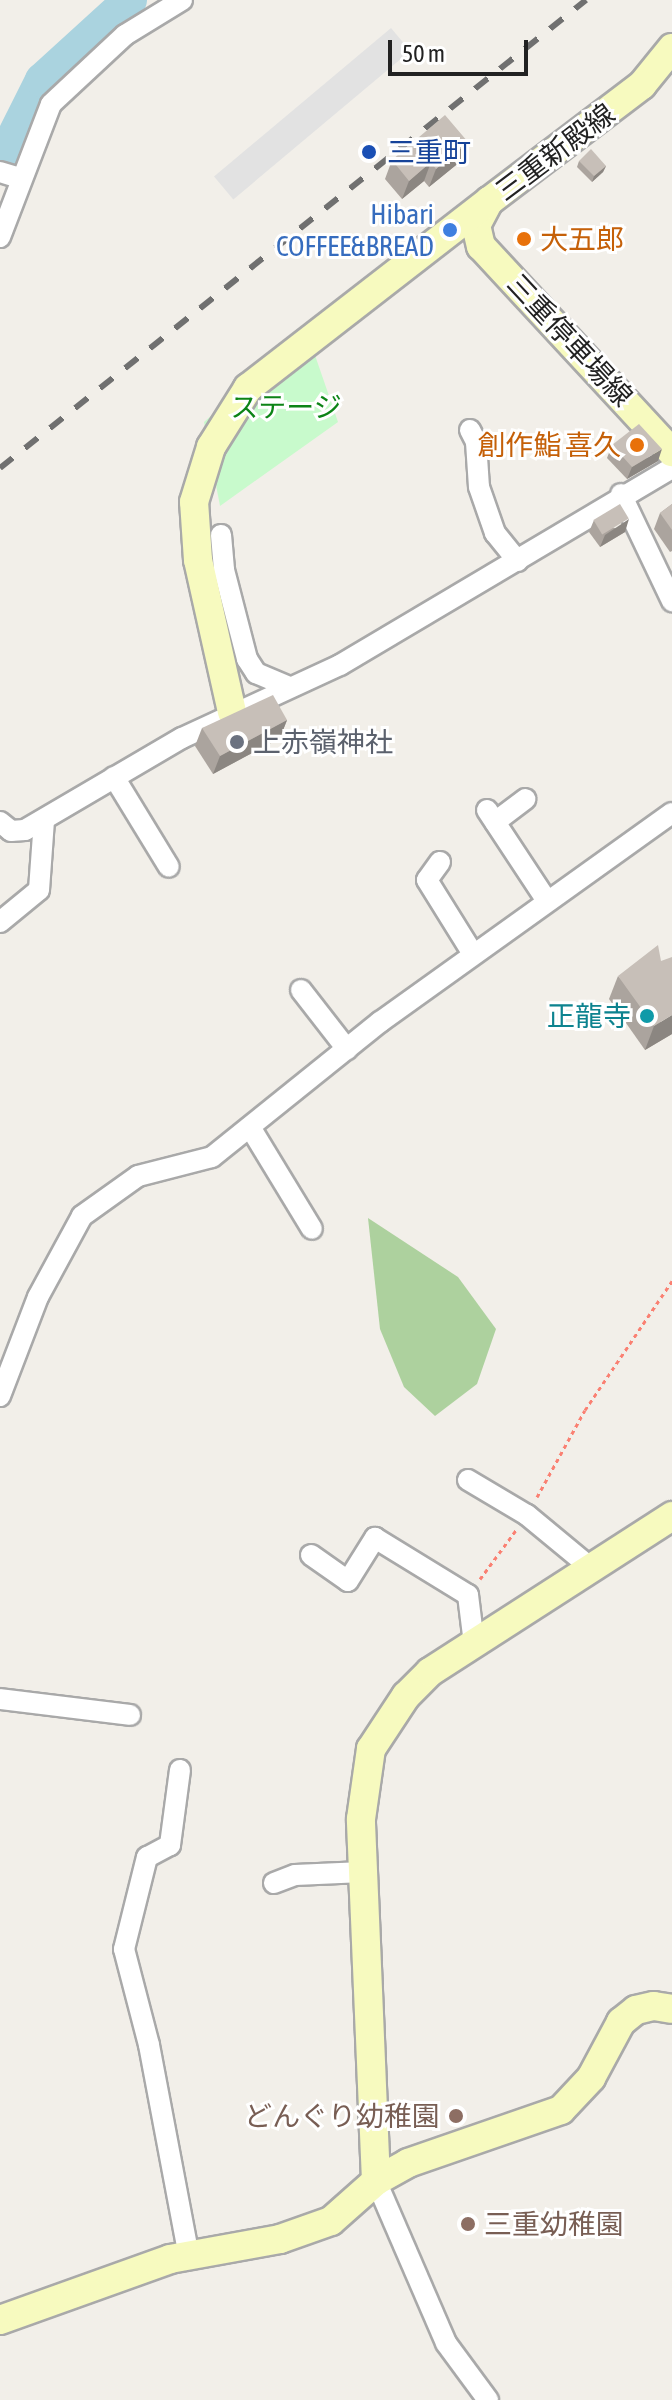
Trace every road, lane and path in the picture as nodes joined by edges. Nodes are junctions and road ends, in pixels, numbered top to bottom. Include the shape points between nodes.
1 (182, 0) edge
2 (672, 48) edge
3 (11, 175) edge
4 (482, 213) junction
5 (0, 237) edge
6 (470, 430) dead end
7 (672, 452) edge
8 (672, 468) edge
9 (621, 494) junction
10 (221, 535) dead end
11 (518, 561) junction
12 (672, 601) edge
13 (289, 687) junction
14 (232, 712) junction
15 (114, 777) junction
16 (525, 799) dead end
17 (672, 813) edge
18 (44, 820) junction
19 (0, 822) edge
20 (440, 862) dead end
21 (169, 867) dead end
22 (547, 901) junction
23 (0, 922) edge
24 (473, 954) junction
25 (301, 990) dead end
26 (347, 1049) junction
27 (250, 1127) junction
28 (312, 1229) dead end
29 (672, 1281) edge
30 (0, 1396) edge
31 (468, 1480) dead end
32 (527, 1515) junction
33 (672, 1516) edge
34 (311, 1555) dead end
35 (591, 1568) junction
36 (468, 1595) junction
37 (474, 1644) junction
38 (0, 1699) edge
39 (130, 1715) dead end
40 (180, 1770) dead end
41 (363, 1872) junction
42 (274, 1883) dead end
43 (672, 2009) edge
44 (376, 2181) junction
45 (189, 2256) junction
46 (0, 2320) edge
47 (488, 2400) edge

1 - 3 street via 125,35 51,104
2 - 4 street, 三重新殿線 via 642,85
3 - 5 street
4 - 7 street, 三重停車場線 via 481,246
4 - 14 street, 三重新殿線 via 248,388 211,447 194,502 198,560
6 - 11 street via 476,442 479,487 495,533
8 - 9 street
9 - 11 street
9 - 12 street
10 - 13 street via 224,570 247,659 256,673
11 - 13 street via 340,665
13 - 14 street
14 - 15 street
15 - 18 street
15 - 21 street
16 - 22 street via 491,816
17 - 22 street
18 - 19 street via 11,831
18 - 23 street via 39,890
20 - 24 street via 427,880
22 - 24 street
24 - 26 street
25 - 26 street
26 - 27 street
27 - 28 street
27 - 30 street via 212,1157 138,1176 82,1216 38,1297
29 - 32 path via 585,1410
31 - 32 street
32 - 35 street
32 - 36 path
33 - 35 street
34 - 36 street via 348,1581 375,1538
35 - 37 street
36 - 37 street
37 - 41 street via 430,1672 406,1696 371,1749 362,1785
38 - 39 street
40 - 45 street via 170,1845 147,1857 124,1949 149,2045
41 - 42 street via 295,1875
41 - 44 street
43 - 44 street via 645,2008 621,2022 591,2078 561,2110 408,2163
44 - 45 street via 331,2221 280,2239
44 - 47 street via 446,2343
45 - 46 street

